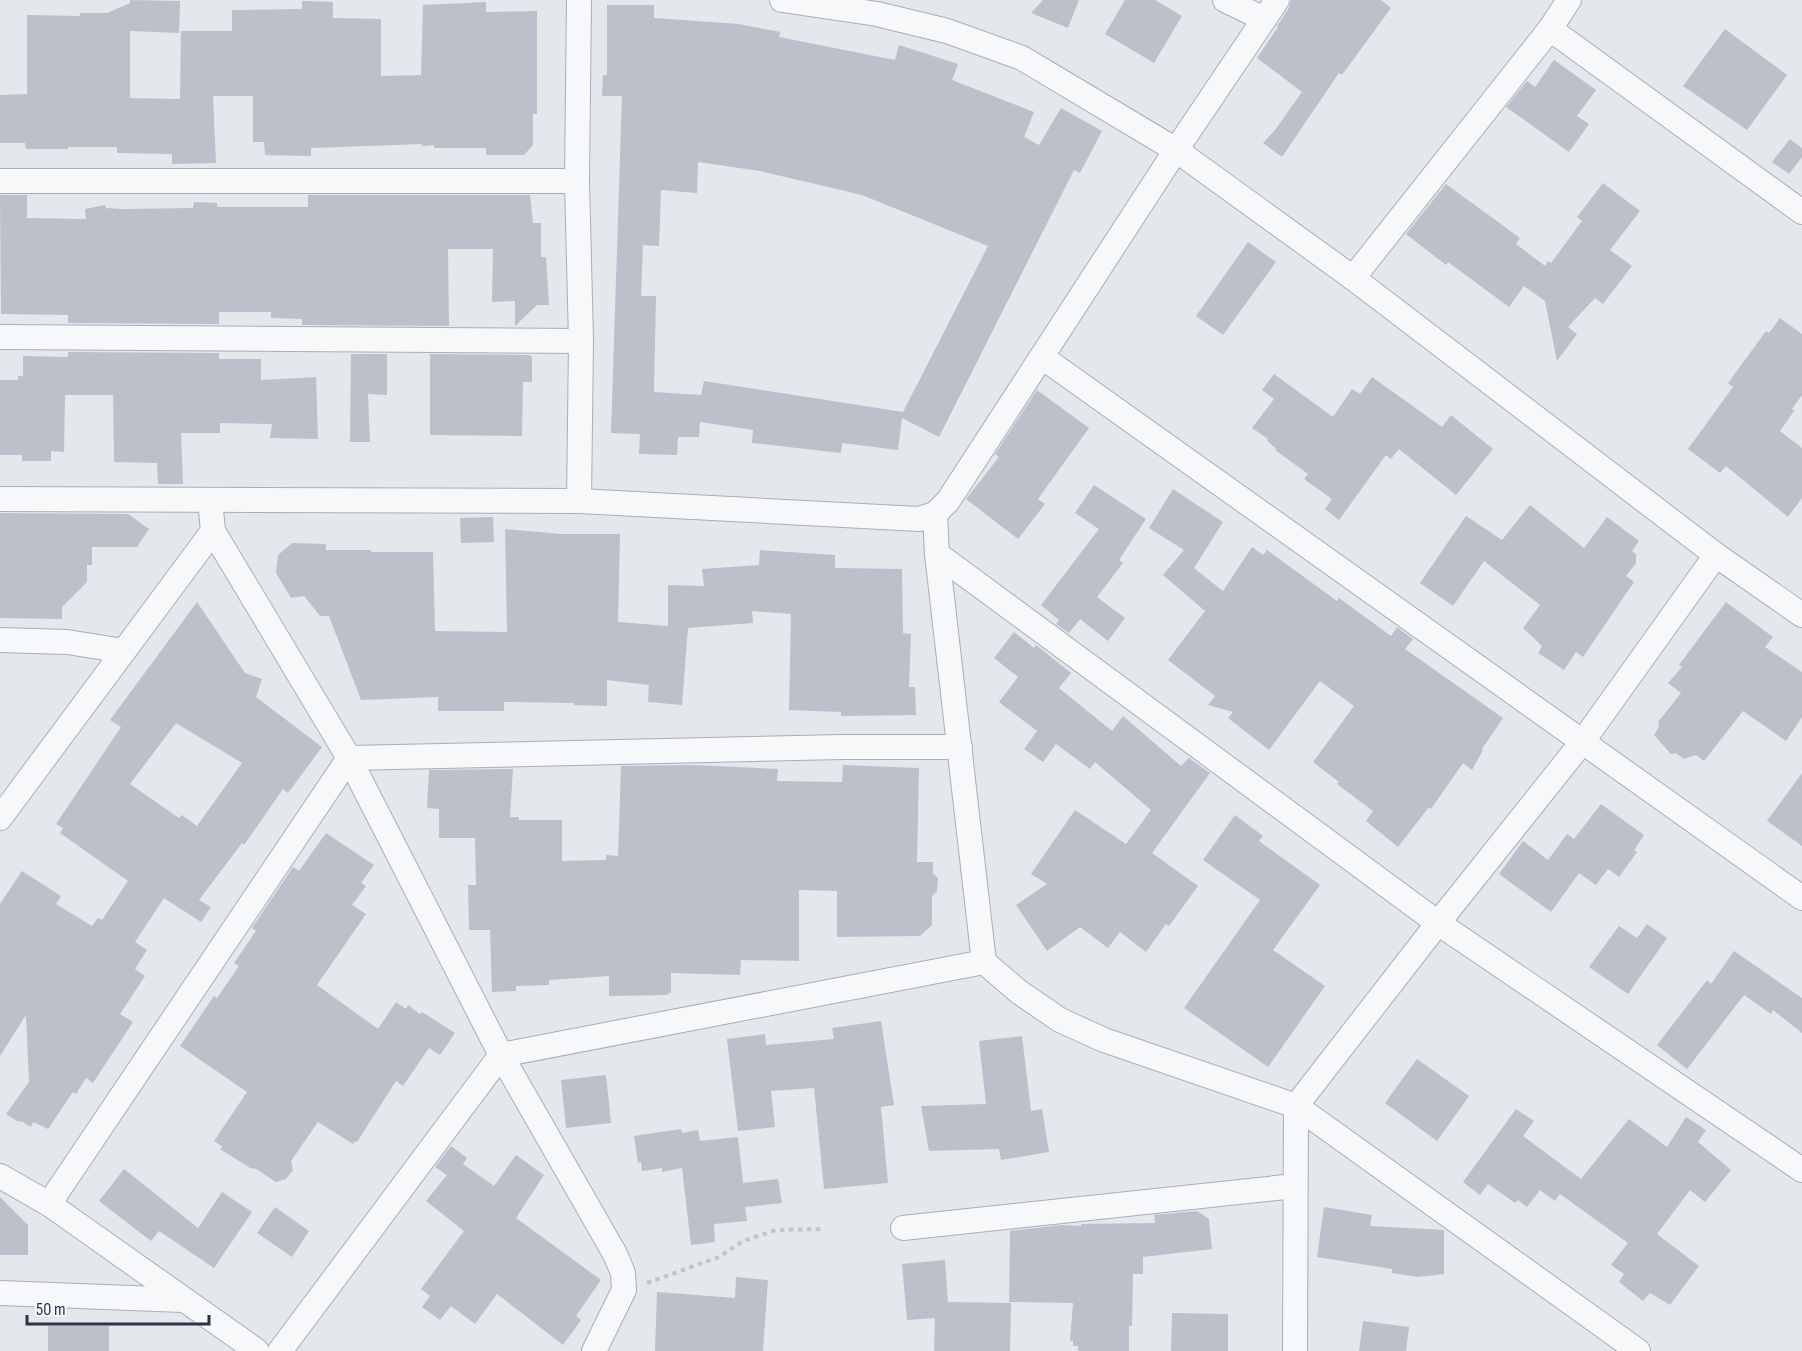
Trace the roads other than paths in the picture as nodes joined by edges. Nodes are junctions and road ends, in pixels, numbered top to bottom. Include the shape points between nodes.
1 (579, 0) edge
2 (782, 0) edge
3 (1225, 0) edge
4 (1569, 0) edge
5 (1271, 9) edge
6 (1550, 29) junction
7 (1176, 150) junction
8 (0, 181) edge
9 (577, 181) junction
10 (1802, 212) edge
11 (1353, 278) junction
12 (0, 337) edge
13 (581, 341) junction
14 (1042, 357) junction
15 (0, 499) edge
16 (210, 500) junction
17 (579, 501) junction
18 (935, 514) junction
19 (213, 531) junction
20 (937, 554) junction
21 (1716, 555) junction
22 (1799, 606) edge
23 (0, 639) edge
24 (124, 651) junction
25 (1583, 741) junction
26 (960, 747) junction
27 (349, 758) junction
28 (0, 818) edge
29 (1802, 898) edge
30 (1438, 923) junction
31 (984, 962) junction
32 (501, 1055) junction
33 (1296, 1106) junction
34 (1802, 1170) edge
35 (0, 1176) edge
36 (1295, 1186) junction
37 (49, 1204) junction
38 (903, 1228) dead end
39 (0, 1293) edge
40 (183, 1300) junction
41 (257, 1351) edge
42 (280, 1351) edge
43 (594, 1351) edge
44 (1295, 1351) edge
45 (1638, 1351) edge

1 - 9 street
2 - 7 street via 947,31 1022,58
3 - 5 street
4 - 6 street
5 - 7 street
6 - 10 street
6 - 11 street
7 - 11 street
7 - 14 street
8 - 9 street
9 - 13 street
11 - 21 street
12 - 13 street
13 - 17 street
14 - 18 street via 948,501
14 - 25 street
15 - 16 street
16 - 17 street
16 - 19 street
17 - 18 street via 919,519
18 - 20 street
19 - 24 street
19 - 27 street
20 - 26 street
20 - 30 street
21 - 22 street
21 - 25 street
23 - 24 street via 67,642
24 - 28 street
25 - 29 street
25 - 30 street
26 - 27 street
26 - 31 street
27 - 32 street
27 - 37 street
30 - 33 street
30 - 34 street
31 - 32 street
31 - 33 street via 1060,1020 1104,1040
32 - 42 street
32 - 43 street via 623,1273 624,1290
33 - 36 street
33 - 45 street
35 - 37 street
36 - 38 street
36 - 44 street
37 - 40 street
39 - 40 street
40 - 41 street

